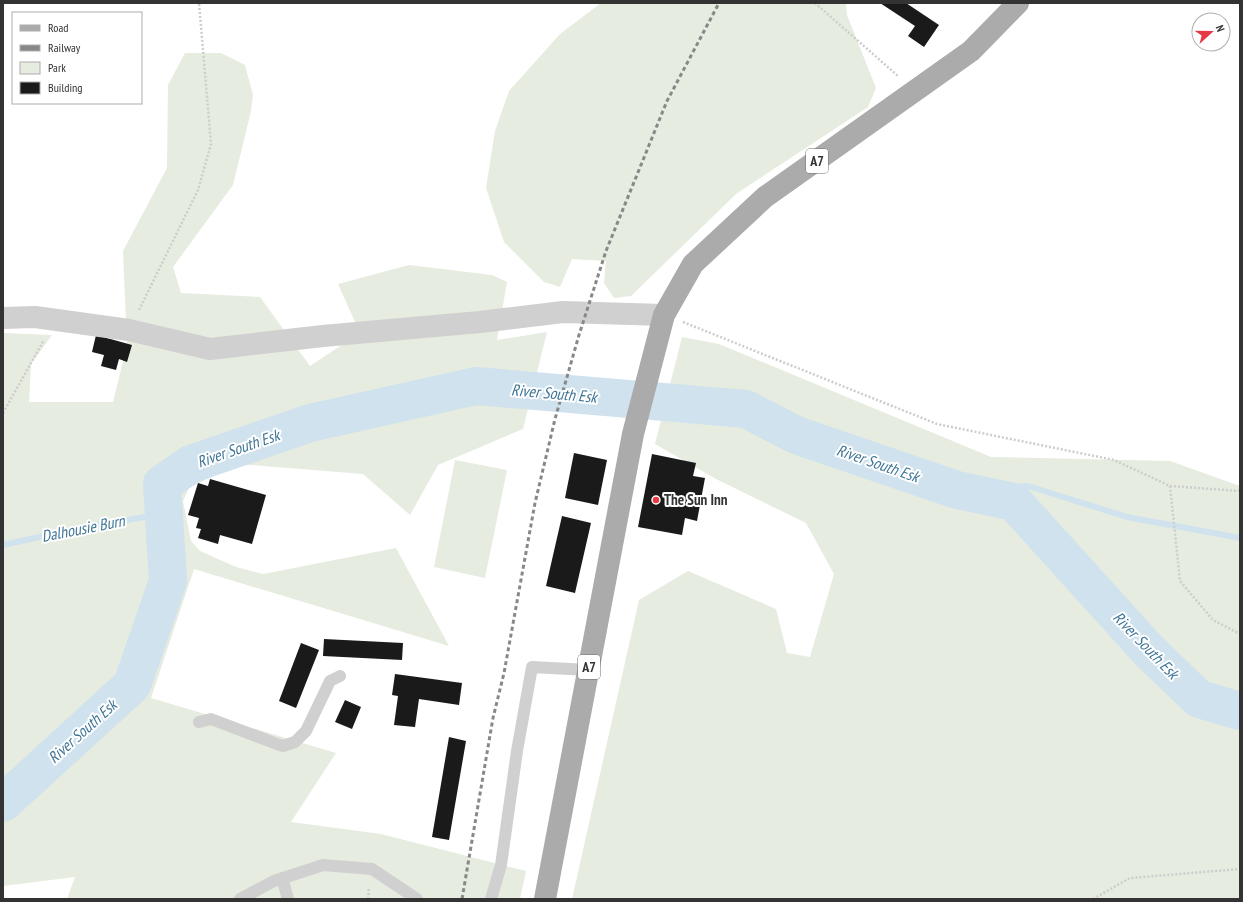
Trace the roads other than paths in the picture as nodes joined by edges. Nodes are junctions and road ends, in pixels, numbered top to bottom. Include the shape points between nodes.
1 (1018, 3) edge
2 (664, 315) junction
3 (3, 318) edge
4 (588, 670) junction
5 (340, 676) dead end
6 (199, 722) dead end
7 (282, 878) junction
8 (240, 899) edge
9 (288, 899) edge
10 (417, 899) edge
11 (491, 899) edge
12 (544, 899) edge

1 - 2 main road, A7 via 971,51 765,197 693,264
2 - 3 street via 563,312 210,349 129,330 35,317
2 - 4 main road, A7 via 633,434
4 - 11 lane via 532,667 501,865
4 - 12 main road, A7
5 - 6 lane via 330,681 306,731 295,742 283,746 211,719
7 - 8 lane
7 - 9 lane
7 - 10 lane via 323,865 372,869

